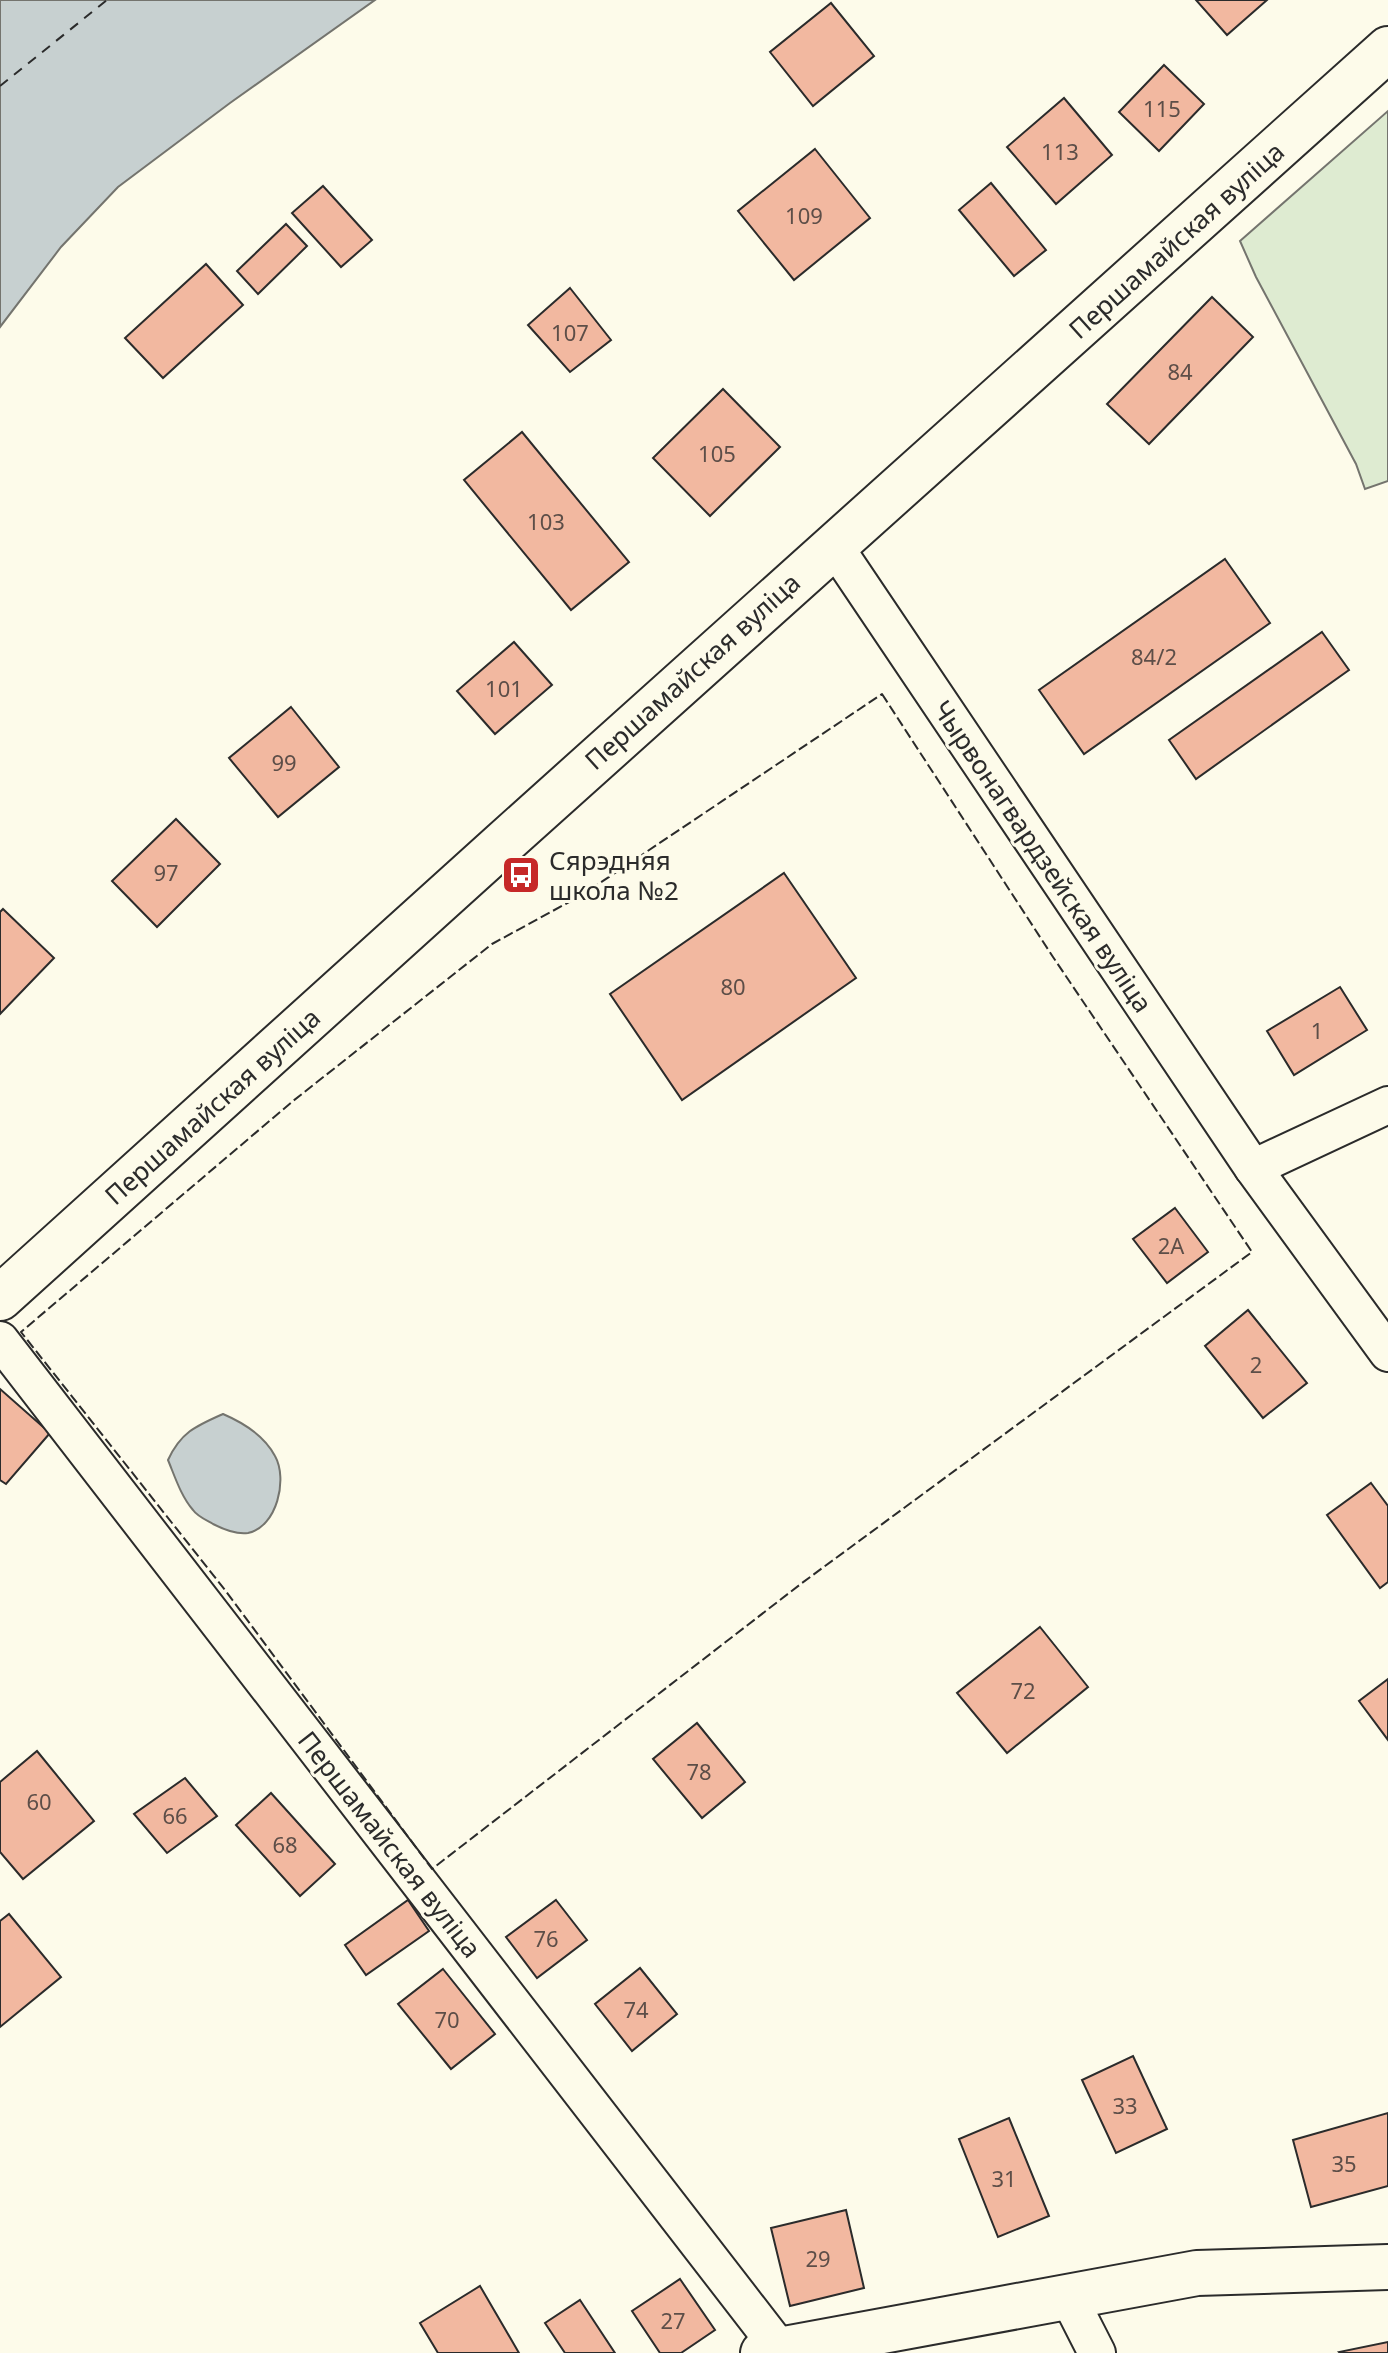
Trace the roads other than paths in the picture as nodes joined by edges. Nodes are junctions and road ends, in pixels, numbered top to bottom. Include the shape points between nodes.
1 (1388, 49) edge
2 (833, 544) junction
3 (1388, 1105) edge
4 (1253, 1168) junction
5 (0, 1298) edge
6 (0, 1340) edge
7 (1388, 1353) edge
8 (1388, 2267) edge
9 (1068, 2296) junction
10 (771, 2351) edge
11 (1097, 2353) edge

1 - 2 main road, Першамайская вуліца
2 - 4 street, Чырвонагвардзейская вуліца
2 - 5 main road, Першамайская вуліца
3 - 4 street
4 - 7 street, Чырвонагвардзейская вуліца
6 - 10 street, Першамайская вуліца
8 - 9 main road via 1197,2273
9 - 10 main road
9 - 11 street

